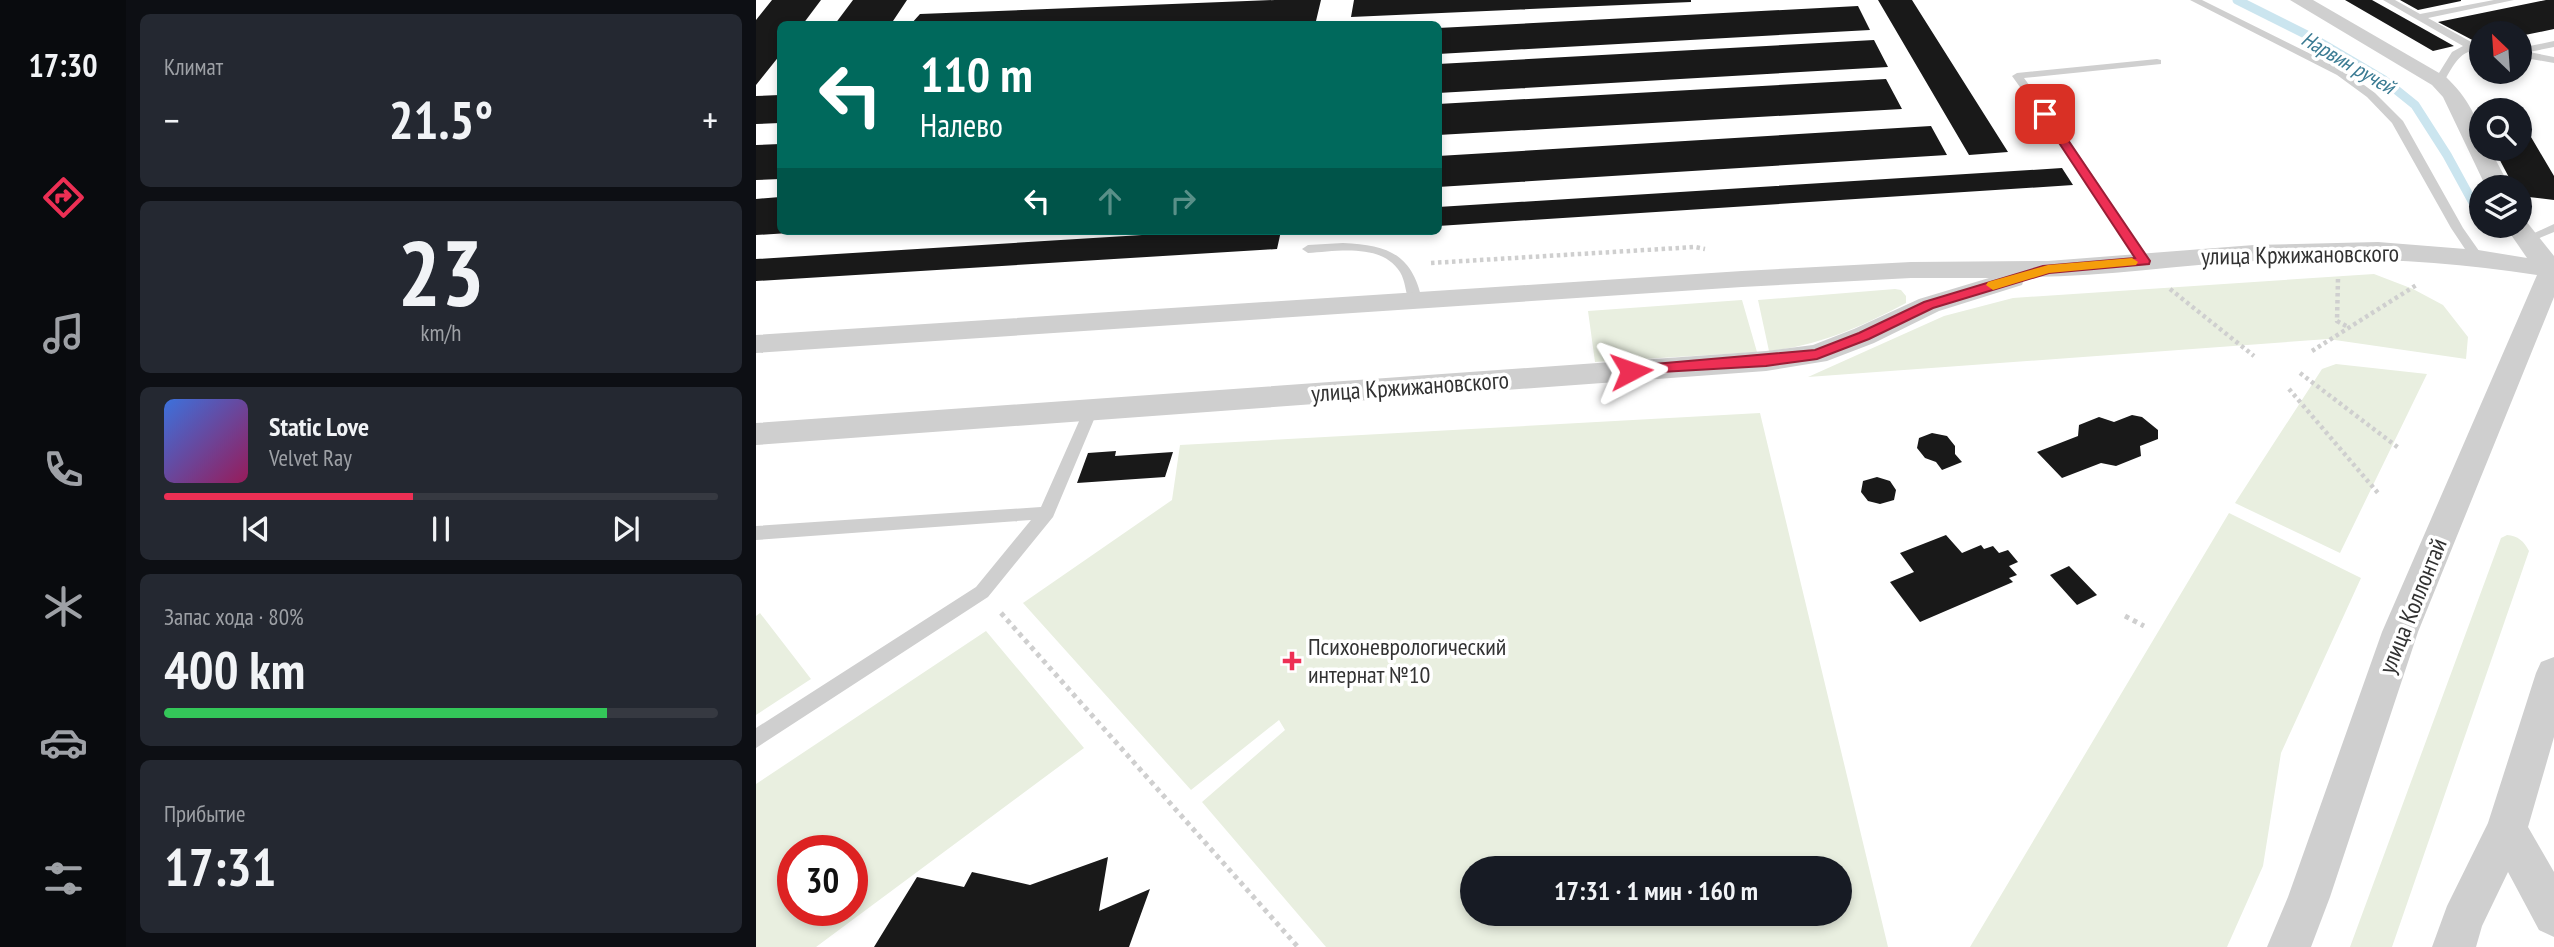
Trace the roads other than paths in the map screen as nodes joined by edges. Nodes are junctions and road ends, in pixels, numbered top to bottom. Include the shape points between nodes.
1 (2195, 0) edge
2 (2299, 0) edge
3 (2388, 0) edge
4 (2509, 0) edge
5 (2419, 17) junction
6 (2469, 43) edge
7 (2554, 44) edge
8 (2469, 49) edge
9 (2532, 49) edge
10 (2532, 55) edge
11 (2554, 60) edge
12 (2157, 62) dead end
13 (2439, 81) junction
14 (2492, 175) edge
15 (2554, 228) edge
16 (2532, 231) edge
17 (2525, 238) edge
18 (1308, 249) dead end
19 (2478, 258) junction
20 (2144, 261) junction
21 (2048, 269) junction
22 (1911, 270) junction
23 (2553, 270) edge
24 (1415, 300) junction
25 (1929, 305) junction
26 (756, 344) edge
27 (1091, 410) junction
28 (756, 435) edge
29 (1047, 513) junction
30 (756, 533) edge
31 (2554, 673) edge
32 (756, 739) edge
33 (2507, 829) junction
34 (2554, 915) edge
35 (2288, 947) edge
36 (2454, 947) edge

1 - 19 lane via 2341,73 2371,95 2397,121
2 - 13 street
3 - 5 lane
4 - 5 lane
5 - 6 lane
7 - 9 lane
8 - 13 lane via 2456,54
10 - 11 lane
12 - 20 lane via 2017,76
13 - 14 street via 2452,94
15 - 16 lane
17 - 23 street
18 - 24 lane via 1344,246 1394,257 1406,269
19 - 20 street, улица Кржижановского via 2378,250
19 - 23 street, улица Кржижановского
20 - 21 street, улица Кржижановского
21 - 22 street, улица Кржижановского
21 - 25 street, улица Кржижановского
22 - 24 street, улица Кржижановского
22 - 25 street
23 - 35 street, улица Коллонтай via 2400,632
24 - 26 street, улица Кржижановского
25 - 27 street, улица Кржижановского via 1817,354 1766,361
27 - 28 street, улица Кржижановского
27 - 29 lane
29 - 30 lane
29 - 32 lane via 982,592
31 - 33 street
33 - 34 street
33 - 36 street

